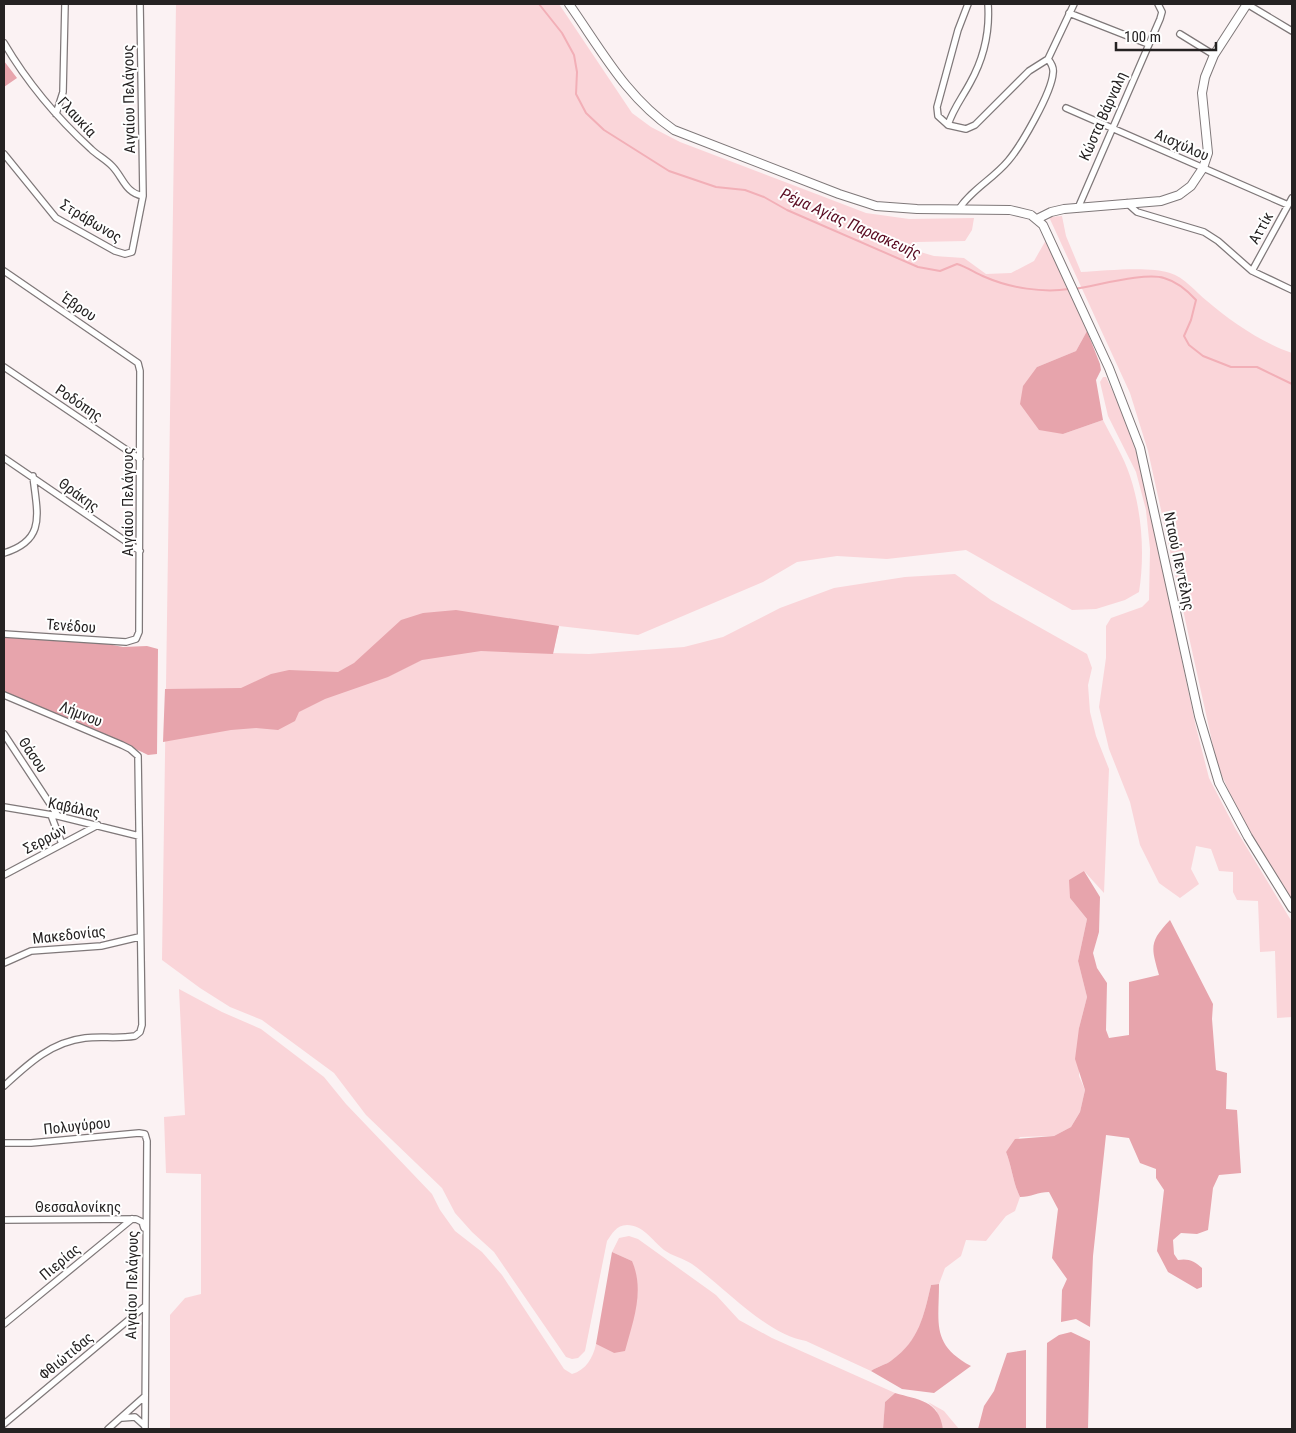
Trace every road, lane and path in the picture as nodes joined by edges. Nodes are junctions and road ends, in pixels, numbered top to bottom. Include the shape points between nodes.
1 (65, 4) edge
2 (140, 4) edge
3 (570, 4) edge
4 (968, 4) edge
5 (988, 4) edge
6 (1074, 4) edge
7 (1247, 4) edge
8 (1159, 6) edge
9 (1069, 13) junction
10 (1292, 31) edge
11 (1180, 34) dead end
12 (4, 43) edge
13 (1148, 44) junction
14 (1214, 55) junction
15 (1048, 59) junction
16 (1066, 108) dead end
17 (56, 114) junction
18 (948, 125) junction
19 (1111, 127) junction
20 (4, 154) edge
21 (1203, 168) junction
22 (143, 196) junction
23 (1292, 198) edge
24 (1127, 203) junction
25 (1288, 205) junction
26 (1078, 208) junction
27 (959, 209) junction
28 (1037, 220) junction
29 (132, 252) joint
30 (4, 271) edge
31 (1252, 271) junction
32 (1292, 290) edge
33 (139, 365) joint
34 (4, 367) edge
35 (4, 459) edge
36 (140, 459) junction
37 (33, 476) junction
38 (140, 551) junction
39 (4, 553) edge
40 (4, 634) edge
41 (136, 639) joint
42 (4, 696) edge
43 (4, 734) edge
44 (4, 806) edge
45 (51, 815) junction
46 (58, 816) junction
47 (98, 825) junction
48 (139, 836) junction
49 (62, 844) junction
50 (4, 875) edge
51 (1292, 908) edge
52 (139, 936) junction
53 (4, 964) edge
54 (4, 1086) edge
55 (147, 1142) joint
56 (4, 1143) edge
57 (132, 1219) junction
58 (4, 1220) edge
59 (145, 1232) junction
60 (144, 1307) junction
61 (4, 1324) edge
62 (144, 1397) junction
63 (118, 1420) junction
64 (4, 1422) edge
65 (108, 1429) edge
66 (145, 1429) edge

1 - 17 street via 63,92
2 - 22 street, Αιγαίου Πελάγους
3 - 27 street via 630,92 655,117 674,130 876,206
4 - 18 street via 937,108 938,116
5 - 18 street via 988,35 979,66 955,106
6 - 9 street
7 - 10 street
7 - 14 street
8 - 13 street, Κώστα Βάρναλη via 1162,15
9 - 13 street
9 - 15 street
11 - 14 street
12 - 17 street, Γλαυκία via 17,66
13 - 19 street, Κώστα Βάρναλη
14 - 21 street via 1202,85 1208,152
15 - 18 street via 1029,71 974,124 966,129
15 - 27 street via 1054,72 1022,141 992,179 968,197
16 - 19 street, Αισχύλου
17 - 22 street, Γλαυκία via 90,149 111,165 130,192
19 - 21 street, Αισχύλου
19 - 26 street, Κώστα Βάρναλη
20 - 29 street, Στράβωνος via 56,218 115,251
21 - 24 street via 1191,186 1179,195 1161,201
21 - 25 street, Αισχύλου
22 - 29 street, Αιγαίου Πελάγους
23 - 25 street, Αττίκ
24 - 26 street
24 - 31 street via 1137,212 1204,232 1224,245
25 - 31 street, Αττίκ
26 - 28 street via 1051,212
27 - 28 street via 1022,212
28 - 51 street, Νταού Πεντέλης via 1050,237 1122,399 1140,448 1199,716 1219,783
30 - 33 street, Έβρου
31 - 32 street
33 - 36 street, Αιγαίου Πελάγους
34 - 36 street, Ροδόπης
35 - 37 street, Θράκης
36 - 38 street, Αιγαίου Πελάγους
37 - 38 street, Θράκης
37 - 39 street via 35,530 26,543
38 - 41 street, Αιγαίου Πελάγους
40 - 41 street, Τενέδου via 126,642
42 - 48 street, Λήμνου via 127,747 136,754 139,765
43 - 46 street, Θάσου
44 - 45 street, Καβάλας
45 - 46 street, Καβάλας
45 - 49 street
46 - 47 street, Καβάλας
47 - 48 street, Καβάλας
47 - 49 street, Σερρών
48 - 52 street
49 - 50 street, Σερρών
52 - 53 street, Μακεδονίας via 95,947 31,951
52 - 54 street via 140,1032 130,1037 86,1038 58,1044
55 - 56 street, Πολυγύρου via 145,1134 139,1133
55 - 59 street, Αιγαίου Πελάγους
57 - 58 street, Θεσσαλονίκης
57 - 59 street, Θεσσαλονίκης via 142,1222
57 - 61 street, Πιερίας
59 - 60 street, Αιγαίου Πελάγους
60 - 62 street, Αιγαίου Πελάγους
60 - 64 street, Φθιώτιδας
62 - 63 street
62 - 66 street, Αιγαίου Πελάγους
63 - 65 street
63 - 66 street via 135,1417

